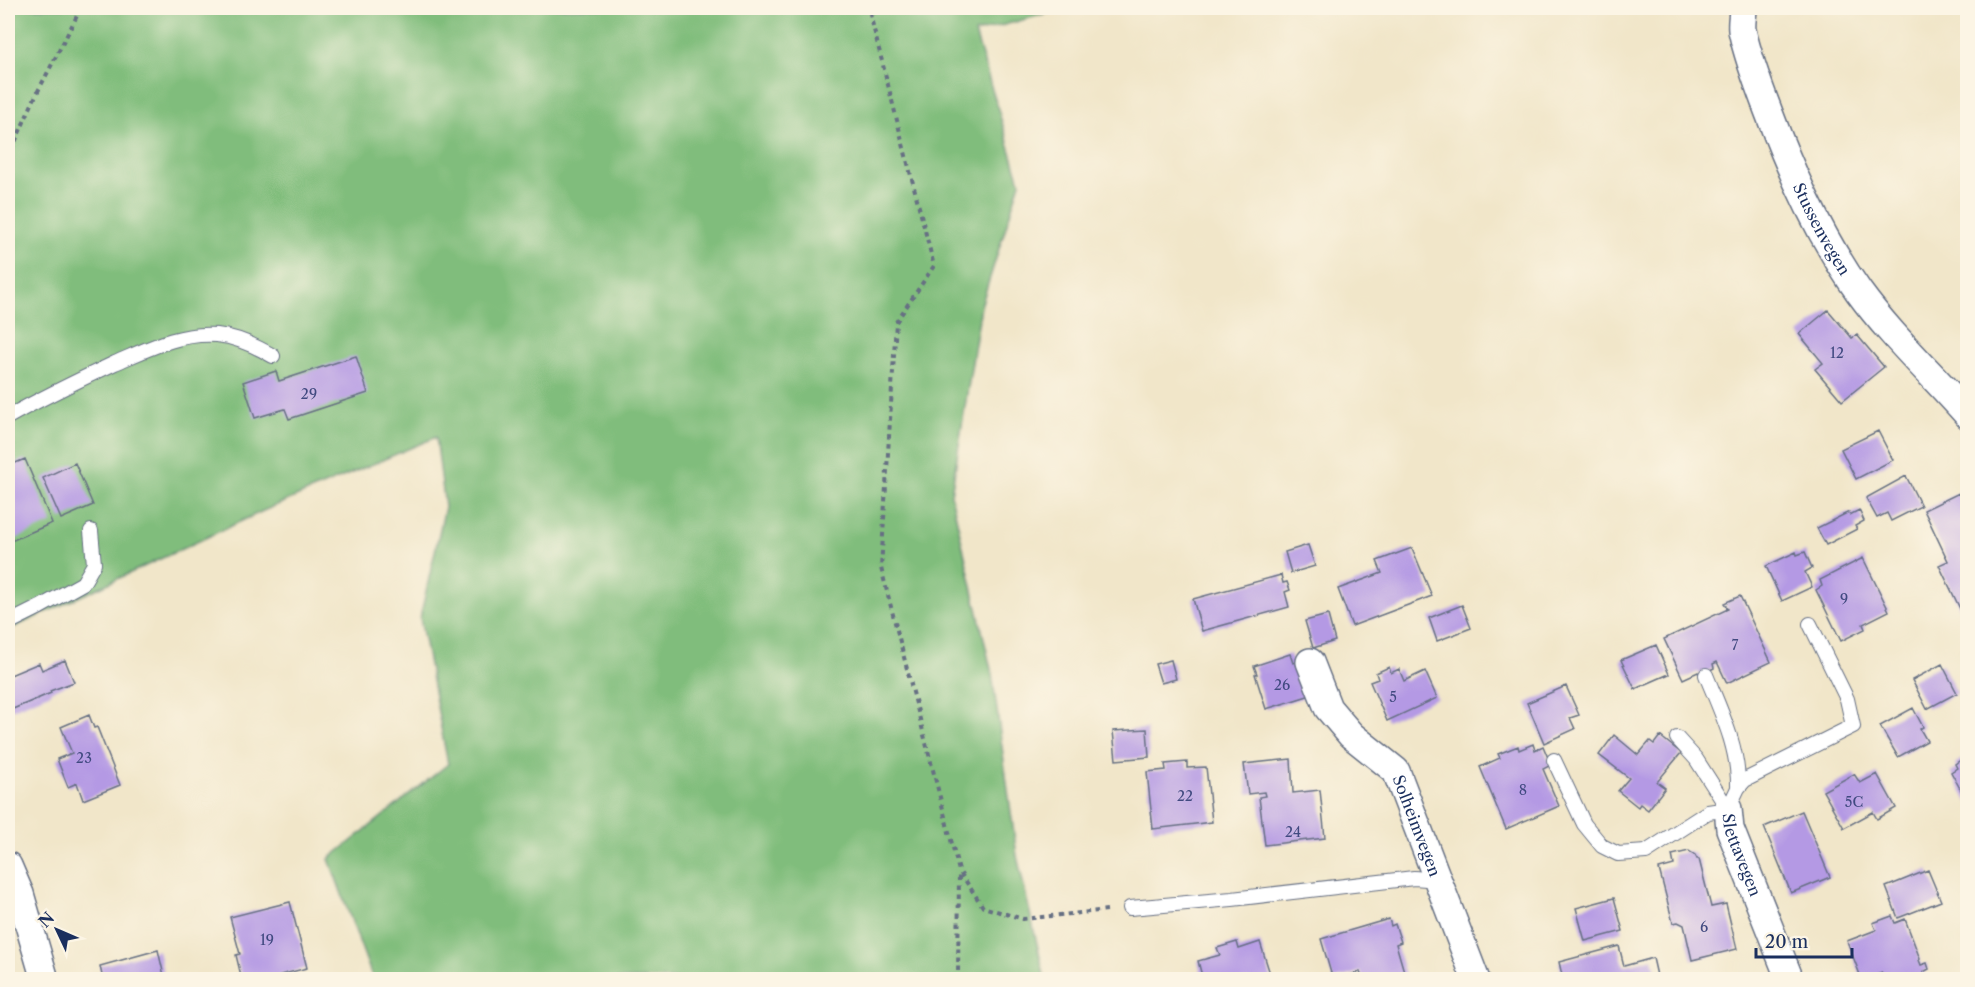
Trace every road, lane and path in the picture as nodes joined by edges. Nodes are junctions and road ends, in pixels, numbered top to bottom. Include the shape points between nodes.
1 (81, 8) edge
2 (862, 8) edge
3 (868, 8) edge
4 (886, 8) edge
5 (1743, 8) edge
6 (870, 14) junction
7 (8, 158) edge
8 (273, 356) dead end
9 (1968, 415) edge
10 (8, 417) edge
11 (91, 531) dead end
12 (8, 622) edge
13 (1810, 624) dead end
14 (1310, 662) dead end
15 (1706, 675) dead end
16 (1677, 738) dead end
17 (1554, 760) dead end
18 (1733, 799) junction
19 (8, 866) edge
20 (959, 871) junction
21 (1439, 880) junction
22 (1130, 908) joint
23 (45, 980) edge
24 (958, 980) edge
25 (1476, 980) edge
26 (1790, 980) edge

1 - 7 path
2 - 6 path
3 - 6 path
4 - 6 path
5 - 9 street, Stussenvegen via 1742,28 1760,90 1802,195 1859,291
6 - 20 path via 934,266 896,322 881,568
8 - 10 lane via 255,345 218,335 165,342 81,378
11 - 12 lane via 94,564 83,583
13 - 18 lane via 1847,699 1853,726 1745,780
14 - 21 street, Solheimvegen via 1328,708 1351,735 1396,771
15 - 18 lane via 1732,742 1738,775
16 - 18 lane, Slettavegen
17 - 18 lane via 1584,824 1602,846 1618,854 1646,852
18 - 26 street, Slettavegen via 1730,829
19 - 23 street
20 - 22 path via 983,908 1023,919
20 - 24 path
21 - 22 lane via 1414,878
21 - 25 street, Solheimvegen

